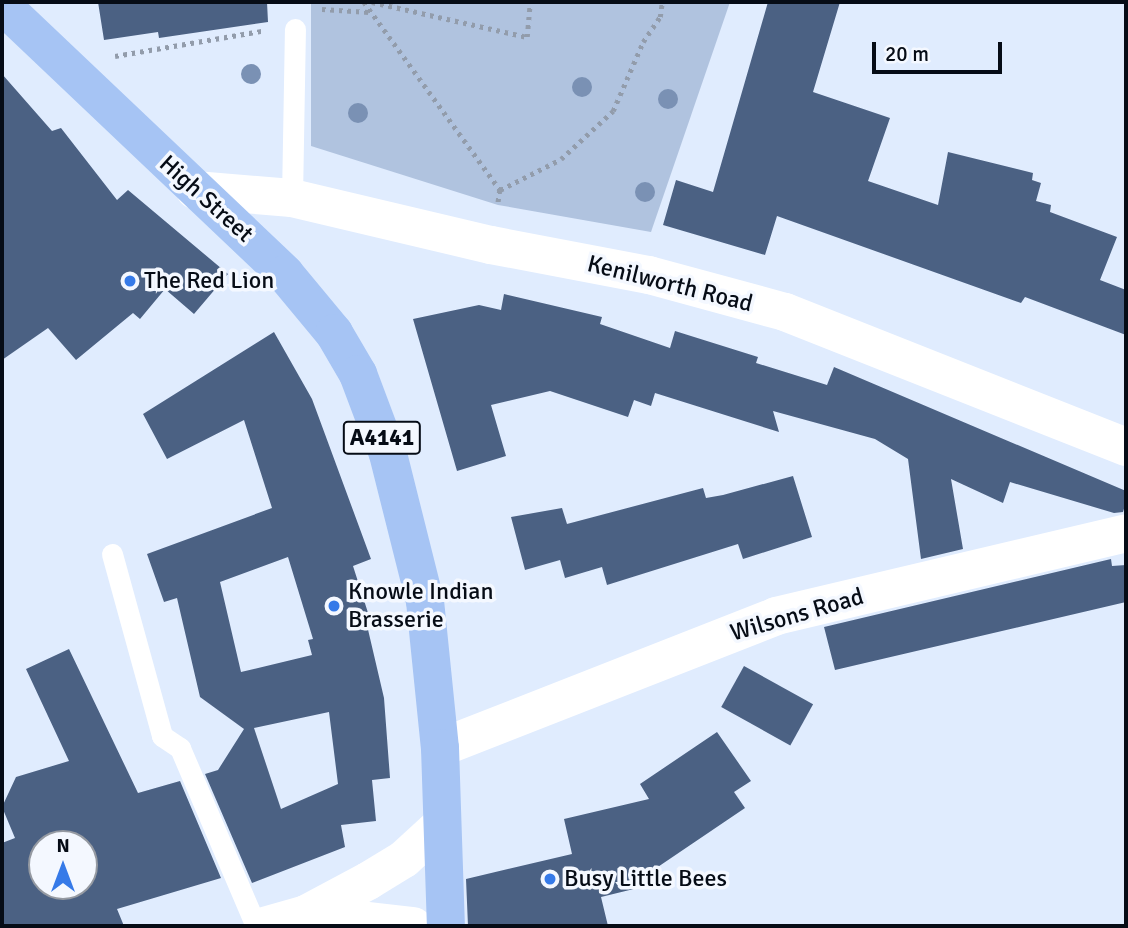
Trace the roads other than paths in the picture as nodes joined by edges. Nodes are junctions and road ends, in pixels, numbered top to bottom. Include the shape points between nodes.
1 (2, 5) edge
2 (295, 29) road end
3 (195, 190) junction
4 (292, 198) junction
5 (1126, 447) edge
6 (1126, 533) edge
7 (112, 554) dead end
8 (440, 748) junction
9 (441, 825) junction
10 (306, 914) junction
11 (256, 926) edge
12 (264, 926) edge
13 (413, 926) edge
14 (446, 926) edge

1 - 3 main road, High Street / A4141
2 - 4 lane
3 - 4 main road, Kenilworth Road
3 - 8 main road, High Street / A4141 via 285,274 334,333 358,374 388,454 425,601
4 - 5 main road, Kenilworth Road via 649,275 785,312
6 - 8 main road, Wilsons Road via 776,616
7 - 11 lane via 162,736 180,748
8 - 9 main road, A4141
9 - 10 main road via 404,859
9 - 14 main road, A4141
10 - 12 main road
10 - 13 main road

